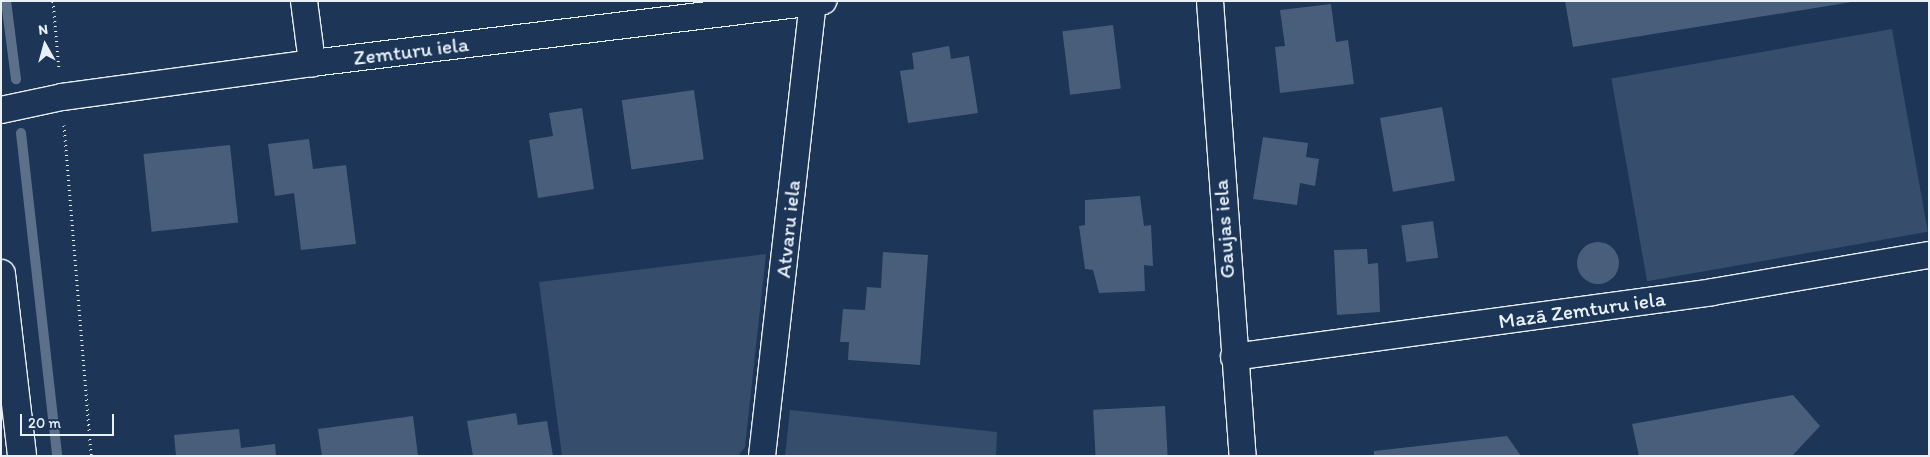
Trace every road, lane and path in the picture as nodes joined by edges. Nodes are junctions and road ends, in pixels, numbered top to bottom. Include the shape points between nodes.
1 (53, 1) edge
2 (304, 1) edge
3 (1210, 1) edge
4 (816, 2) edge
5 (312, 63) junction
6 (62, 97) junction
7 (1, 110) edge
8 (1929, 255) edge
9 (1, 274) edge
10 (1234, 357) junction
11 (22, 456) edge
12 (91, 456) edge
13 (762, 456) edge
14 (1243, 456) edge

1 - 6 path
2 - 5 street
3 - 10 street, Gaujas iela
4 - 5 street, Zemturu iela
4 - 13 street, Atvaru iela
5 - 6 street, Zemturu iela
6 - 7 street, Zemturu iela
6 - 12 path
8 - 10 street, Mazā Zemturu iela via 1712,292
9 - 11 street
10 - 14 street, Gaujas iela

